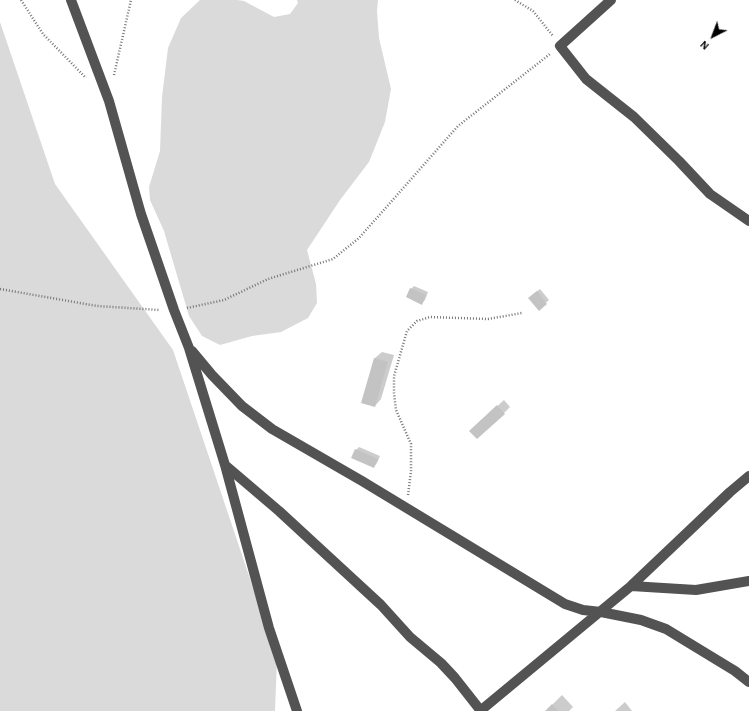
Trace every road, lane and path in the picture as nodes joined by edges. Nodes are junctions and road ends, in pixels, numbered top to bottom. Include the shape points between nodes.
1 (21, 0) edge
2 (71, 0) edge
3 (131, 0) edge
4 (515, 0) edge
5 (611, 0) edge
6 (560, 46) junction
7 (87, 79) dead end
8 (114, 79) dead end
9 (749, 221) edge
10 (0, 289) edge
11 (174, 310) junction
12 (522, 312) dead end
13 (189, 348) junction
14 (225, 465) junction
15 (749, 476) edge
16 (410, 510) junction
17 (749, 581) edge
18 (631, 586) junction
19 (601, 612) junction
20 (749, 682) edge
21 (297, 711) edge
22 (481, 711) edge

1 - 7 path via 43,34
2 - 11 street via 108,101 141,214
3 - 8 path
4 - 6 path via 533,11
5 - 6 street
6 - 9 street via 586,79 634,118 710,194
6 - 11 path via 458,126 359,238 333,259 268,279 224,300
10 - 11 path via 97,306
11 - 13 street
12 - 16 path via 488,319 430,317 417,321 407,331 394,376 394,392 396,410 411,444 412,471 408,494
13 - 14 street
13 - 16 street via 242,406 272,429
14 - 21 street via 269,628
14 - 22 street via 381,605 410,637 441,663
15 - 18 street
16 - 19 street via 565,604
17 - 18 street via 696,590
18 - 19 street
19 - 20 street via 641,620 666,629
19 - 22 street

